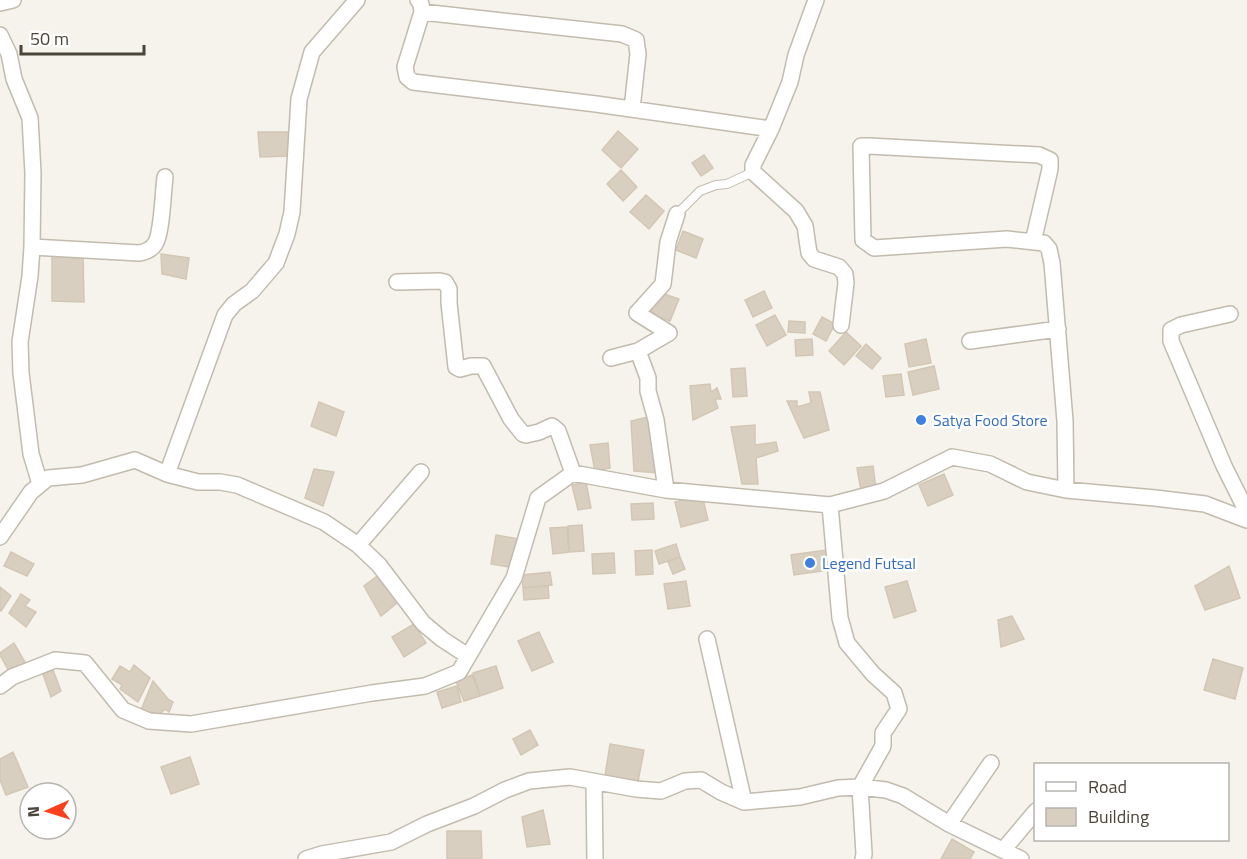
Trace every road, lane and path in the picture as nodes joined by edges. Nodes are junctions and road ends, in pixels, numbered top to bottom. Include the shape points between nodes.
1 (13, 0) edge
2 (357, 0) edge
3 (816, 0) edge
4 (0, 3) edge
5 (420, 6) edge
6 (0, 35) edge
7 (632, 109) junction
8 (771, 129) junction
9 (753, 172) junction
10 (165, 177) dead end
11 (676, 214) joint
12 (1033, 242) junction
13 (32, 247) junction
14 (397, 282) dead end
15 (1230, 314) dead end
16 (841, 325) dead end
17 (1058, 329) junction
18 (970, 341) dead end
19 (638, 351) junction
20 (611, 358) dead end
21 (422, 472) dead end
22 (573, 472) junction
23 (167, 474) junction
24 (40, 483) junction
25 (666, 490) junction
26 (1066, 490) junction
27 (830, 505) junction
28 (1247, 512) edge
29 (1247, 520) edge
30 (0, 537) edge
31 (358, 545) junction
32 (707, 639) dead end
33 (468, 656) junction
34 (0, 687) edge
35 (991, 764) dead end
36 (594, 782) junction
37 (860, 787) junction
38 (744, 802) junction
39 (1034, 812) edge
40 (949, 824) junction
41 (1004, 849) junction
42 (306, 859) edge
43 (595, 859) edge
44 (863, 859) edge
45 (1021, 859) edge

1 - 4 street
2 - 23 street via 312,52 298,99 292,212 276,263 225,315
3 - 8 street
5 - 7 street via 622,34 636,40
5 - 7 street via 405,67 413,82
6 - 13 street via 30,118
7 - 8 street
8 - 9 street
9 - 11 lane via 700,191
9 - 16 street via 796,211 805,226 809,253 814,259 839,267 845,274
10 - 13 street via 159,234 148,251
11 - 19 street via 663,284 637,313 669,333
12 - 12 street via 1050,160 1039,155 861,146 863,240 874,248 1007,239
12 - 17 street via 1044,243 1049,249
13 - 24 street via 20,342 21,373 31,454
14 - 22 street via 445,282 449,289 456,367 483,366 523,434 552,426 558,431
15 - 28 street via 1181,325 1171,330 1171,341
17 - 18 street
17 - 26 street
19 - 20 street
19 - 25 street via 648,378
21 - 31 street
22 - 25 street
22 - 33 street via 538,498 514,578
23 - 24 street via 135,460
23 - 31 street via 198,482 237,485 324,522
24 - 30 street
25 - 27 street
26 - 27 street via 1027,482 990,464 952,458 884,491
26 - 29 street via 1205,504
27 - 37 street via 840,618 847,643 894,693 899,709 883,733 883,746
31 - 33 street via 379,565 423,623
32 - 38 street
33 - 34 street via 459,672 425,686 191,724 148,721 123,710 85,663 55,660 12,677
35 - 40 street
36 - 38 street via 661,791 684,781 701,780
36 - 42 street via 570,777 529,781 392,842
36 - 43 street
37 - 38 street
37 - 40 street via 903,796
37 - 44 street
39 - 41 street
40 - 41 street
41 - 45 street

